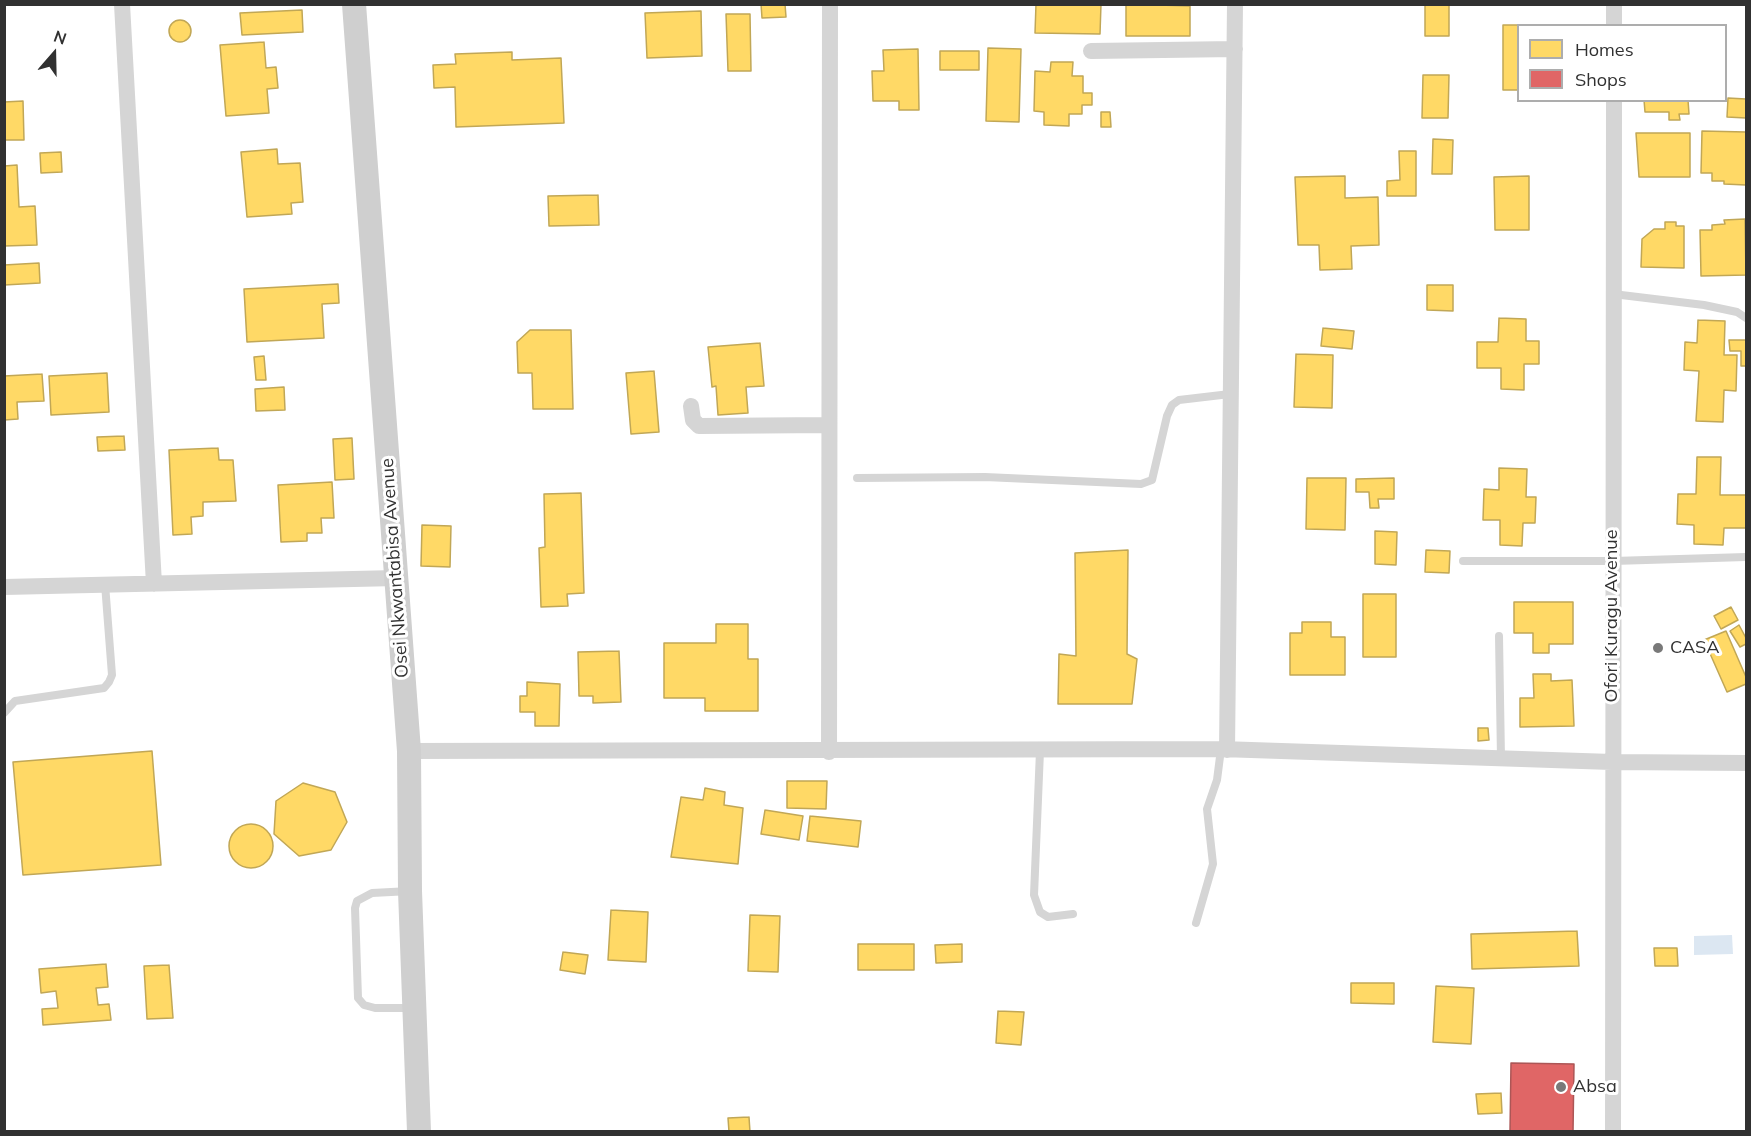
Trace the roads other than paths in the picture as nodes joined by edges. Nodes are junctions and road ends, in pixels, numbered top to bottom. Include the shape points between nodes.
1 (122, 4) edge
2 (354, 4) edge
3 (830, 4) edge
4 (1235, 4) edge
5 (1614, 4) edge
6 (1614, 24) edge
7 (1235, 49) junction
8 (1091, 51) dead end
9 (1614, 102) edge
10 (1613, 294) junction
11 (1746, 318) edge
12 (1230, 394) junction
13 (691, 406) dead end
14 (829, 425) junction
15 (857, 478) dead end
16 (1746, 557) edge
17 (1463, 561) dead end
18 (1613, 561) junction
19 (397, 578) junction
20 (105, 584) junction
21 (154, 584) junction
22 (4, 587) edge
23 (1499, 636) dead end
24 (4, 713) edge
25 (1224, 749) junction
26 (409, 751) junction
27 (1040, 751) junction
28 (829, 752) junction
29 (1501, 759) junction
30 (1612, 762) junction
31 (1746, 763) edge
32 (410, 891) junction
33 (1073, 914) dead end
34 (1196, 923) dead end
35 (415, 1008) junction
36 (419, 1131) edge
37 (1613, 1131) edge

1 - 21 street
2 - 19 street, Osei Nkwantabisa Avenue
3 - 14 street
4 - 7 street
5 - 6 street
7 - 8 street
7 - 12 street
9 - 10 street, Ofori Kuragu Avenue
10 - 11 lane via 1704,305 1737,312
10 - 18 street, Ofori Kuragu Avenue
12 - 15 lane via 1179,400 1172,405 1152,480 1141,484 985,477
12 - 25 street
13 - 14 street via 693,420 699,426
14 - 28 street
16 - 18 lane
17 - 18 lane
18 - 30 street, Ofori Kuragu Avenue
19 - 21 street
19 - 26 street, Osei Nkwantabisa Avenue
20 - 21 street
20 - 22 street
20 - 24 lane via 112,675 109,682 104,688 15,701
23 - 29 lane
25 - 27 street
25 - 29 street
25 - 34 lane via 1206,809 1213,864
26 - 28 street
26 - 32 street, Osei Nkwantabisa Avenue
27 - 28 street
27 - 33 lane via 1034,895 1040,912 1048,917
29 - 30 street
30 - 31 street
30 - 37 street, Ofori Kuragu Avenue
32 - 35 street, Osei Nkwantabisa Avenue
32 - 35 lane via 372,893 357,902 357,975 358,998 364,1005
35 - 36 street, Osei Nkwantabisa Avenue

